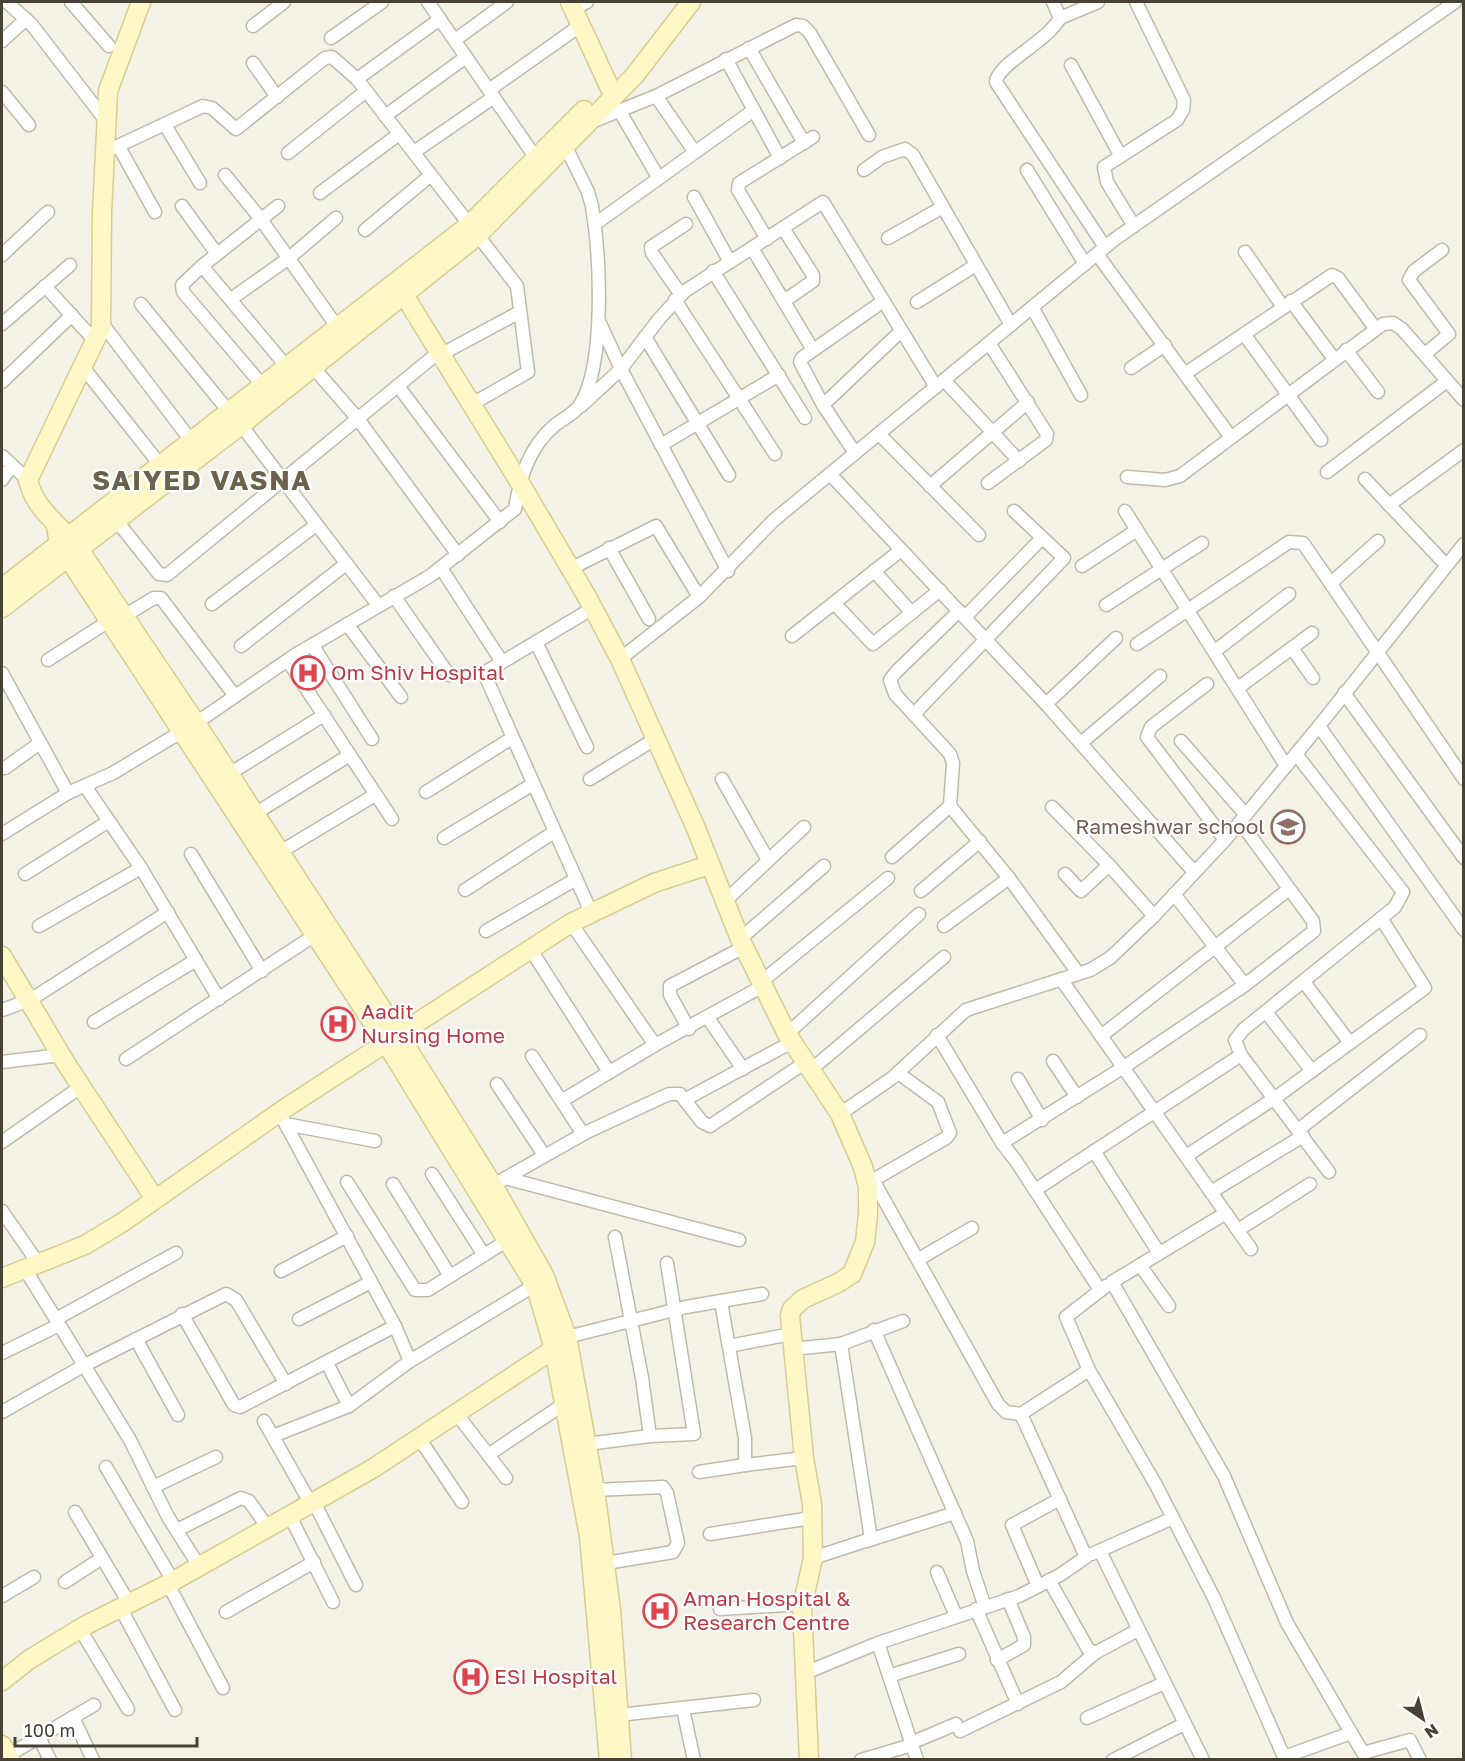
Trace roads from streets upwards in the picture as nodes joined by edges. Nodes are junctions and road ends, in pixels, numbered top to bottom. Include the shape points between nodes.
1 (10, 2) edge
2 (71, 2) edge
3 (141, 2) edge
4 (382, 2) edge
5 (428, 2) edge
6 (507, 2) edge
7 (676, 2) edge
8 (691, 2) edge
9 (1053, 2) edge
10 (1098, 2) edge
11 (1136, 2) edge
12 (1455, 2) edge
13 (277, 3) edge
14 (578, 9) edge
15 (1060, 18) junction
16 (26, 19) junction
17 (440, 19) junction
18 (254, 26) dead end
19 (331, 38) dead end
20 (2, 40) edge
21 (455, 40) junction
22 (109, 46) dead end
23 (749, 48) junction
24 (466, 57) junction
25 (726, 59) junction
26 (253, 63) dead end
27 (1071, 65) dead end
28 (357, 79) junction
29 (366, 91) junction
30 (2, 92) edge
31 (491, 93) junction
32 (656, 96) junction
33 (278, 97) junction
34 (613, 98) junction
35 (754, 110) junction
36 (385, 116) junction
37 (106, 121) junction
38 (29, 125) dead end
39 (165, 125) junction
40 (399, 134) junction
41 (869, 135) dead end
42 (563, 141) junction
43 (112, 150) junction
44 (414, 152) junction
45 (694, 152) junction
46 (288, 153) dead end
47 (1120, 155) junction
48 (780, 158) junction
49 (540, 164) junction
50 (864, 170) dead end
51 (1027, 170) dead end
52 (225, 175) dead end
53 (431, 175) junction
54 (658, 177) junction
55 (200, 183) dead end
56 (320, 194) dead end
57 (694, 197) dead end
58 (182, 206) dead end
59 (278, 206) dead end
60 (943, 207) junction
61 (48, 212) dead end
62 (155, 212) dead end
63 (260, 218) junction
64 (336, 218) dead end
65 (595, 224) junction
66 (686, 224) dead end
67 (1134, 226) junction
68 (783, 228) junction
69 (365, 230) dead end
70 (473, 230) junction
71 (888, 238) dead end
72 (767, 239) junction
73 (752, 249) junction
74 (1442, 250) dead end
75 (1101, 251) junction
76 (1245, 252) dead end
77 (217, 254) junction
78 (2, 255) edge
79 (289, 258) junction
80 (730, 261) junction
81 (1085, 264) junction
82 (70, 265) dead end
83 (976, 265) junction
84 (202, 266) junction
85 (713, 272) junction
86 (45, 286) junction
87 (400, 288) junction
88 (678, 298) junction
89 (231, 299) junction
90 (784, 301) junction
91 (882, 302) junction
92 (916, 302) dead end
93 (141, 304) dead end
94 (1287, 304) junction
95 (1032, 307) junction
96 (518, 314) junction
97 (72, 315) junction
98 (597, 317) junction
99 (101, 322) junction
100 (2, 324) edge
101 (1011, 325) junction
102 (338, 328) junction
103 (1375, 328) junction
104 (901, 331) junction
105 (1244, 334) junction
106 (645, 337) junction
107 (95, 340) junction
108 (989, 343) junction
109 (1164, 345) junction
110 (813, 350) junction
111 (1346, 350) junction
112 (440, 353) junction
113 (1425, 354) junction
114 (1334, 359) junction
115 (82, 366) junction
116 (288, 367) junction
117 (313, 367) junction
118 (1131, 368) dead end
119 (621, 369) junction
120 (1186, 373) junction
121 (779, 375) junction
122 (1447, 381) junction
123 (2, 382) edge
124 (940, 383) junction
125 (263, 386) junction
126 (398, 386) junction
127 (1378, 392) dead end
128 (1287, 394) junction
129 (1081, 395) dead end
130 (739, 399) junction
131 (1464, 400) edge
132 (1028, 402) junction
133 (472, 404) junction
134 (823, 405) junction
135 (580, 407) junction
136 (806, 418) dead end
137 (235, 419) junction
138 (358, 420) junction
139 (697, 423) junction
140 (993, 431) junction
141 (879, 434) junction
142 (1230, 436) junction
143 (1322, 440) dead end
144 (192, 442) junction
145 (661, 445) junction
146 (1464, 450) edge
147 (855, 453) junction
148 (775, 454) dead end
149 (2, 456) edge
150 (1019, 461) junction
151 (12, 465) junction
152 (161, 466) junction
153 (1327, 472) dead end
154 (830, 474) junction
155 (729, 475) dead end
156 (1127, 477) dead end
157 (1365, 478) dead end
158 (2, 480) edge
159 (28, 480) junction
160 (284, 481) junction
161 (519, 482) junction
162 (988, 483) dead end
163 (930, 486) junction
164 (1389, 505) junction
165 (1014, 511) dead end
166 (1125, 511) dead end
167 (116, 520) junction
168 (500, 522) junction
169 (316, 525) junction
170 (1137, 530) junction
171 (979, 535) dead end
172 (1042, 538) junction
173 (1378, 541) dead end
174 (66, 543) junction
175 (1202, 543) dead end
176 (1463, 547) edge
177 (609, 548) junction
178 (902, 550) junction
179 (458, 555) junction
180 (346, 564) junction
181 (1446, 565) junction
182 (1082, 566) dead end
183 (441, 568) junction
184 (1162, 568) junction
185 (570, 569) junction
186 (728, 571) junction
187 (874, 572) junction
188 (1331, 583) junction
189 (2, 588) edge
190 (940, 590) junction
191 (1289, 594) dead end
192 (394, 596) junction
193 (699, 597) junction
194 (834, 603) junction
195 (212, 604) dead end
196 (378, 605) junction
197 (1106, 605) dead end
198 (2, 608) edge
199 (592, 608) junction
200 (1189, 609) junction
201 (912, 612) junction
202 (962, 614) junction
203 (117, 619) junction
204 (649, 619) dead end
205 (346, 624) junction
206 (1312, 633) dead end
207 (792, 636) dead end
208 (1116, 639) dead end
209 (987, 640) junction
210 (536, 642) junction
211 (1137, 644) dead end
212 (241, 646) dead end
213 (313, 646) junction
214 (1292, 648) junction
215 (1215, 651) junction
216 (1378, 651) junction
217 (620, 659) junction
218 (48, 660) dead end
219 (288, 661) junction
220 (502, 662) junction
221 (2, 673) edge
222 (449, 675) dead end
223 (1160, 676) dead end
224 (1313, 678) dead end
225 (1207, 684) dead end
226 (1238, 688) junction
227 (1344, 693) junction
228 (235, 696) junction
229 (401, 697) dead end
230 (1046, 704) junction
231 (914, 714) junction
232 (324, 715) junction
233 (1319, 726) junction
234 (189, 728) junction
235 (512, 738) junction
236 (372, 739) dead end
237 (655, 739) junction
238 (1182, 741) dead end
239 (40, 743) junction
240 (1081, 743) junction
241 (587, 747) dead end
242 (1296, 754) junction
243 (348, 756) junction
244 (1286, 766) junction
245 (5, 768) dead end
246 (229, 774) junction
247 (590, 779) dead end
248 (722, 779) dead end
249 (1464, 779) edge
250 (533, 784) junction
251 (85, 786) junction
252 (426, 792) dead end
253 (68, 793) junction
254 (375, 795) junction
255 (951, 806) junction
256 (1052, 807) dead end
257 (256, 813) junction
258 (392, 819) dead end
259 (1243, 819) junction
260 (109, 821) junction
261 (804, 827) dead end
262 (3, 830) edge
263 (554, 832) junction
264 (444, 838) dead end
265 (1225, 840) junction
266 (980, 842) junction
267 (280, 852) junction
268 (191, 854) dead end
269 (892, 857) dead end
270 (1464, 858) edge
271 (768, 860) junction
272 (709, 865) junction
273 (1109, 865) junction
274 (824, 866) dead end
275 (141, 868) junction
276 (1194, 872) junction
277 (25, 874) dead end
278 (1065, 874) dead end
279 (888, 878) dead end
280 (1009, 878) junction
281 (576, 879) junction
282 (1289, 889) junction
283 (465, 890) dead end
284 (921, 891) dead end
285 (1174, 894) junction
286 (725, 901) junction
287 (168, 912) junction
288 (591, 912) junction
289 (919, 914) dead end
290 (1154, 916) junction
291 (1381, 918) junction
292 (571, 923) junction
293 (39, 926) dead end
294 (944, 926) dead end
295 (1464, 930) edge
296 (486, 932) dead end
297 (315, 935) junction
298 (742, 943) junction
299 (1215, 946) junction
300 (531, 950) junction
301 (2, 956) edge
302 (944, 957) dead end
303 (196, 960) junction
304 (262, 971) junction
305 (1078, 974) junction
306 (1061, 979) junction
307 (1304, 982) junction
308 (762, 984) junction
309 (1245, 985) junction
310 (219, 999) junction
311 (30, 1000) junction
312 (2, 1010) edge
313 (1266, 1012) junction
314 (708, 1018) junction
315 (94, 1022) dead end
316 (689, 1029) junction
317 (937, 1035) junction
318 (1420, 1035) dead end
319 (1101, 1036) junction
320 (790, 1038) junction
321 (393, 1039) junction
322 (1350, 1043) junction
323 (655, 1045) junction
324 (61, 1055) junction
325 (1241, 1055) junction
326 (532, 1056) dead end
327 (126, 1059) dead end
328 (1053, 1061) dead end
329 (2, 1062) edge
330 (809, 1065) junction
331 (1124, 1067) junction
332 (743, 1069) junction
333 (1312, 1071) junction
334 (609, 1072) junction
335 (898, 1073) junction
336 (1018, 1079) dead end
337 (497, 1084) dead end
338 (82, 1086) junction
339 (1077, 1098) junction
340 (1275, 1098) junction
341 (686, 1099) junction
342 (563, 1100) junction
343 (1155, 1111) junction
344 (840, 1114) junction
345 (283, 1119) junction
346 (1042, 1120) junction
347 (1301, 1133) junction
348 (583, 1134) junction
349 (2, 1142) edge
350 (375, 1142) dead end
351 (1002, 1143) junction
352 (1094, 1151) junction
353 (544, 1155) junction
354 (1186, 1156) junction
355 (1329, 1172) dead end
356 (432, 1174) dead end
357 (347, 1182) dead end
358 (870, 1182) junction
359 (393, 1184) dead end
360 (1310, 1184) dead end
361 (492, 1186) junction
362 (1035, 1190) junction
363 (1211, 1192) junction
364 (155, 1198) junction
365 (2, 1211) edge
366 (1226, 1213) junction
367 (972, 1228) dead end
368 (1238, 1230) junction
369 (347, 1236) junction
370 (615, 1238) dead end
371 (508, 1240) junction
372 (739, 1240) dead end
373 (1251, 1249) dead end
374 (176, 1253) dead end
375 (1159, 1253) junction
376 (484, 1255) junction
377 (919, 1258) junction
378 (667, 1263) dead end
379 (1140, 1265) junction
380 (31, 1266) junction
381 (281, 1271) dead end
382 (450, 1276) junction
383 (2, 1278) edge
384 (371, 1282) junction
385 (1112, 1282) junction
386 (535, 1285) junction
387 (1100, 1290) junction
388 (762, 1294) dead end
389 (721, 1302) junction
390 (1169, 1306) dead end
391 (675, 1309) junction
392 (182, 1314) junction
393 (631, 1319) junction
394 (299, 1320) dead end
395 (58, 1322) junction
396 (903, 1322) dead end
397 (395, 1326) junction
398 (874, 1330) junction
399 (136, 1339) junction
400 (792, 1342) junction
401 (563, 1343) junction
402 (841, 1344) junction
403 (729, 1346) junction
404 (2, 1353) edge
405 (410, 1361) junction
406 (327, 1363) junction
407 (85, 1365) junction
408 (1089, 1370) junction
409 (286, 1384) junction
410 (564, 1404) junction
411 (349, 1406) junction
412 (2, 1412) edge
413 (456, 1413) junction
414 (1021, 1414) junction
415 (178, 1415) dead end
416 (264, 1421) dead end
417 (273, 1436) junction
418 (650, 1436) junction
419 (419, 1438) junction
420 (587, 1444) junction
421 (488, 1455) junction
422 (216, 1457) dead end
423 (804, 1458) junction
424 (745, 1465) junction
425 (106, 1467) dead end
426 (699, 1472) dead end
427 (506, 1478) dead end
428 (153, 1486) junction
429 (595, 1490) junction
430 (1060, 1499) junction
431 (462, 1502) dead end
432 (313, 1503) junction
433 (75, 1512) dead end
434 (955, 1514) junction
435 (290, 1516) junction
436 (812, 1518) junction
437 (1173, 1518) junction
438 (268, 1528) junction
439 (177, 1530) junction
440 (710, 1534) dead end
441 (1100, 1551) junction
442 (813, 1557) junction
443 (1086, 1557) junction
444 (102, 1558) junction
445 (314, 1562) junction
446 (606, 1563) junction
447 (199, 1566) junction
448 (937, 1572) dead end
449 (34, 1577) dead end
450 (65, 1582) dead end
451 (170, 1582) junction
452 (1043, 1583) junction
453 (356, 1585) dead end
454 (2, 1596) edge
455 (1008, 1599) junction
456 (333, 1602) dead end
457 (803, 1604) junction
458 (124, 1605) junction
459 (981, 1608) junction
460 (720, 1609) dead end
461 (226, 1612) dead end
462 (956, 1616) junction
463 (80, 1629) junction
464 (1138, 1630) junction
465 (878, 1643) junction
466 (1095, 1653) junction
467 (959, 1654) dead end
468 (997, 1660) junction
469 (805, 1673) junction
470 (889, 1676) junction
471 (2, 1681) edge
472 (1164, 1683) junction
473 (223, 1688) dead end
474 (754, 1700) dead end
475 (1018, 1704) junction
476 (94, 1705) dead end
477 (128, 1709) dead end
478 (683, 1709) junction
479 (175, 1710) dead end
480 (619, 1715) junction
481 (73, 1717) junction
482 (1087, 1718) dead end
483 (1184, 1724) junction
484 (1351, 1732) junction
485 (39, 1737) junction
486 (912, 1744) junction
487 (6, 1754) edge
488 (864, 1759) edge
489 (50, 1760) edge
490 (93, 1760) edge
491 (609, 1760) edge
492 (622, 1760) edge
493 (694, 1760) edge
494 (809, 1760) edge
495 (917, 1760) edge
496 (1113, 1760) edge
497 (1203, 1760) edge
498 (1420, 1760) edge

1 - 16 street
2 - 22 street
3 - 37 street via 108,90
4 - 19 street
5 - 17 street
6 - 21 street
7 - 34 street via 627,68
8 - 34 street
9 - 15 street
10 - 15 street
11 - 47 street via 1184,100 1183,110 1162,131
12 - 67 street
13 - 18 street
14 - 31 street
14 - 34 street
15 - 75 street via 1054,30 1000,71 996,82
16 - 20 street
16 - 37 street
17 - 21 street
17 - 28 street
21 - 24 street
23 - 25 street
23 - 41 street via 796,25 803,26
23 - 48 street via 809,140
24 - 31 street
24 - 36 street
25 - 32 street
25 - 35 street
26 - 33 street
27 - 47 street
28 - 29 street
28 - 33 street via 336,58 328,57
29 - 36 street
29 - 46 street
30 - 38 street
31 - 44 street
31 - 49 street
32 - 34 street
32 - 45 street
33 - 39 street via 236,129 208,106
34 - 42 street
34 - 42 street via 588,124
34 - 54 street
35 - 45 street
35 - 48 street
36 - 40 street
37 - 43 street
39 - 43 street
39 - 55 street
40 - 44 street
40 - 56 street
42 - 49 street
42 - 65 street via 588,192
43 - 62 street
43 - 99 street
44 - 53 street
45 - 54 street
47 - 67 street via 1104,167 1104,173
48 - 72 street via 737,186
49 - 70 street
50 - 60 street via 882,157 905,149 913,154
51 - 81 street
52 - 63 street
53 - 69 street
53 - 70 street
54 - 65 street
57 - 80 street
58 - 77 street
59 - 63 street
60 - 71 street
60 - 83 street
61 - 78 street
63 - 77 street
63 - 79 street
64 - 79 street
65 - 98 street
66 - 88 street via 651,247
67 - 75 street
68 - 72 street
68 - 90 street via 813,275 813,281
68 - 91 street via 823,202
70 - 87 street
70 - 96 street via 517,286
72 - 73 street
73 - 80 street
73 - 90 street
74 - 113 street via 1409,280 1449,334
75 - 81 street
75 - 109 street
76 - 94 street
77 - 84 street
79 - 89 street
79 - 102 street
80 - 85 street
81 - 95 street
82 - 86 street
83 - 92 street
83 - 101 street
84 - 89 street
84 - 125 street via 182,285 183,292
85 - 88 street
85 - 121 street
86 - 97 street
86 - 100 street
87 - 102 street
87 - 112 street
87 - 117 street
88 - 106 street
88 - 130 street
89 - 116 street
90 - 110 street
91 - 104 street
91 - 110 street
93 - 137 street
94 - 103 street via 1332,275
94 - 105 street
94 - 114 street
95 - 101 street
95 - 129 street
96 - 112 street
96 - 133 street via 528,372
97 - 107 street
97 - 123 street
98 - 119 street
98 - 135 street via 591,376
99 - 107 street
99 - 144 street
101 - 108 street
102 - 116 street
103 - 111 street
103 - 113 street via 1393,323
104 - 124 street
104 - 134 street
105 - 120 street
105 - 128 street
106 - 119 street
106 - 139 street
107 - 115 street
108 - 124 street
108 - 132 street
109 - 118 street
109 - 120 street
110 - 134 street via 800,362
111 - 114 street
111 - 127 street
112 - 126 street
112 - 133 street
113 - 122 street
114 - 128 street
115 - 152 street
115 - 159 street
116 - 125 street
117 - 137 street
117 - 138 street
119 - 135 street
119 - 145 street
120 - 142 street
121 - 130 street
121 - 136 street
122 - 131 street
122 - 153 street
124 - 140 street
124 - 141 street
125 - 137 street
126 - 138 street
126 - 168 street
128 - 142 street
128 - 143 street
130 - 139 street
130 - 148 street
132 - 140 street
132 - 150 street via 1047,434 1046,440
133 - 161 street
134 - 147 street
135 - 161 street via 535,445
137 - 144 street
137 - 160 street
137 - 167 street
138 - 160 street
138 - 179 street
139 - 145 street
139 - 155 street
140 - 150 street
140 - 163 street
141 - 147 street
141 - 163 street
142 - 156 street via 1180,476 1165,480
144 - 152 street
145 - 186 street
146 - 164 street
147 - 154 street
149 - 151 street
150 - 162 street
151 - 158 street
151 - 159 street
152 - 174 street
154 - 178 street
154 - 186 street via 774,520
157 - 164 street
159 - 174 street via 32,495
160 - 167 street via 162,576
160 - 169 street
161 - 168 street via 515,509
161 - 185 street
163 - 171 street
164 - 181 street
165 - 172 street
166 - 170 street
167 - 174 street
168 - 179 street
169 - 180 street
169 - 195 street
170 - 182 street
170 - 184 street
172 - 202 street
172 - 209 street via 1064,558
173 - 188 street
174 - 189 street
174 - 198 street
174 - 203 street
175 - 184 street
176 - 181 street
177 - 185 street
177 - 193 street via 656,526
177 - 204 street
178 - 187 street
178 - 190 street
179 - 183 street
180 - 196 street
180 - 212 street
181 - 216 street
183 - 192 street
183 - 220 street
184 - 197 street
184 - 200 street
185 - 199 street
186 - 193 street
187 - 194 street
187 - 201 street
188 - 200 street via 1303,543 1289,542
188 - 216 street
190 - 201 street
190 - 202 street
191 - 215 street
192 - 196 street
192 - 222 street
193 - 217 street
194 - 201 street via 873,644
194 - 207 street
196 - 205 street
199 - 210 street
199 - 217 street
200 - 211 street
200 - 215 street
202 - 209 street
202 - 231 street via 890,680 895,694
203 - 218 street
203 - 228 street via 154,598 161,598
203 - 234 street
205 - 213 street
205 - 229 street
206 - 214 street
208 - 230 street
209 - 230 street
209 - 231 street
210 - 220 street
210 - 241 street
213 - 219 street
213 - 236 street
214 - 224 street
214 - 226 street
215 - 226 street
216 - 227 street
216 - 249 street
217 - 237 street
219 - 228 street
219 - 232 street
220 - 235 street via 484,672
221 - 239 street
223 - 240 street
225 - 265 street via 1151,728 1147,737
226 - 244 street
227 - 233 street
227 - 270 street
228 - 234 street
230 - 240 street
231 - 255 street via 950,754
232 - 243 street
232 - 246 street
233 - 242 street
233 - 295 street
234 - 246 street
234 - 251 street
234 - 297 street
235 - 250 street
235 - 252 street
237 - 247 street
237 - 272 street
238 - 259 street
239 - 245 street
239 - 253 street
240 - 276 street
242 - 244 street
242 - 291 street via 1403,892 1401,900
243 - 254 street
243 - 257 street
244 - 259 street
246 - 257 street
248 - 271 street
250 - 263 street
250 - 264 street
251 - 253 street
251 - 260 street
253 - 262 street
254 - 258 street
254 - 267 street
255 - 266 street
255 - 269 street
256 - 273 street
257 - 267 street
259 - 265 street
259 - 282 street
260 - 275 street
260 - 277 street
261 - 271 street
263 - 281 street
263 - 283 street
265 - 276 street
266 - 280 street
266 - 284 street
267 - 321 street
268 - 304 street
271 - 286 street
272 - 286 street
272 - 288 street via 654,883
273 - 278 street via 1081,891
273 - 290 street
274 - 298 street
275 - 287 street
275 - 293 street
276 - 285 street
279 - 308 street
280 - 294 street
280 - 305 street
281 - 288 street
281 - 296 street
282 - 299 street
282 - 309 street via 1313,921 1314,931
285 - 290 street
285 - 299 street
286 - 298 street
287 - 303 street
287 - 311 street
288 - 292 street
289 - 320 street
290 - 305 street via 1110,958
291 - 307 street
291 - 322 street via 1425,988
292 - 300 street
292 - 323 street
297 - 304 street
297 - 321 street
298 - 308 street
298 - 316 street via 669,986
299 - 309 street
299 - 319 street
300 - 321 street
300 - 334 street
301 - 311 street
302 - 330 street
303 - 310 street
303 - 315 street
304 - 310 street
305 - 306 street
306 - 317 street via 966,1010
306 - 319 street
307 - 313 street
307 - 322 street
308 - 314 street
308 - 320 street
309 - 331 street
310 - 327 street
311 - 312 street
311 - 324 street
313 - 325 street via 1235,1040
313 - 333 street
314 - 316 street
314 - 332 street
316 - 323 street
317 - 335 street
317 - 351 street
318 - 347 street
319 - 331 street
320 - 330 street
320 - 332 street
321 - 345 street
321 - 361 street
322 - 333 street
323 - 334 street
324 - 329 street
324 - 338 street
325 - 340 street
325 - 343 street
326 - 342 street
328 - 339 street
330 - 341 street via 710,1125 702,1122
330 - 344 street
331 - 339 street
331 - 343 street
332 - 341 street
333 - 340 street
334 - 342 street
335 - 344 street
335 - 358 street via 938,1102 950,1133
336 - 346 street
337 - 353 street
338 - 349 street
338 - 364 street
339 - 346 street
340 - 347 street
340 - 354 street
341 - 348 street via 680,1094 669,1094
342 - 348 street
343 - 352 street
343 - 354 street
344 - 358 street
345 - 350 street via 291,1125
345 - 364 street
345 - 369 street
346 - 351 street
347 - 355 street
347 - 363 street
348 - 353 street
351 - 362 street
352 - 362 street
352 - 375 street
353 - 361 street
354 - 363 street
356 - 376 street
357 - 382 street via 415,1290 428,1290
358 - 377 street
358 - 400 street via 865,1242 852,1274 797,1303 790,1316
359 - 382 street
360 - 368 street
361 - 371 street
361 - 372 street
361 - 401 street via 544,1275
362 - 387 street
363 - 366 street
364 - 380 street via 85,1245
365 - 380 street
366 - 368 street
366 - 375 street
367 - 377 street
368 - 373 street
369 - 381 street
369 - 384 street
370 - 393 street
371 - 376 street
371 - 386 street
374 - 395 street
375 - 379 street
376 - 382 street
377 - 414 street via 998,1404 1006,1412
378 - 391 street
379 - 385 street
379 - 390 street
380 - 383 street
380 - 395 street
384 - 394 street
384 - 397 street
385 - 387 street
385 - 484 street via 1224,1476 1287,1623
386 - 401 street
386 - 405 street
387 - 408 street via 1066,1317
388 - 389 street
389 - 391 street
389 - 403 street
391 - 393 street
391 - 418 street via 694,1434
392 - 399 street
392 - 409 street via 218,1296 232,1296
392 - 409 street via 236,1407
393 - 401 street
393 - 418 street
395 - 404 street
395 - 407 street
396 - 398 street
397 - 405 street
397 - 406 street
398 - 402 street
398 - 434 street
399 - 407 street
399 - 415 street
400 - 402 street
400 - 403 street
400 - 423 street
401 - 410 street
401 - 413 street
401 - 420 street
402 - 442 street via 871,1539
403 - 424 street via 745,1438
405 - 411 street
406 - 409 street
406 - 411 street
407 - 412 street
407 - 428 street
408 - 414 street
408 - 437 street
410 - 421 street
410 - 491 street via 589,1536
411 - 417 street
413 - 419 street
413 - 421 street
414 - 430 street
416 - 417 street
417 - 432 street
418 - 420 street
419 - 431 street
419 - 432 street
420 - 429 street
421 - 427 street
422 - 428 street
423 - 424 street
423 - 436 street
424 - 426 street
425 - 451 street
428 - 439 street
429 - 446 street
429 - 446 street via 663,1488 678,1543 673,1552
430 - 443 street
430 - 452 street via 1012,1525
432 - 435 street
432 - 453 street
433 - 444 street
434 - 442 street
434 - 459 street via 967,1541
435 - 438 street
435 - 445 street
436 - 440 street
436 - 442 street
437 - 441 street
437 - 484 street via 1214,1598 1284,1757
438 - 439 street via 249,1501 241,1498
438 - 447 street
439 - 447 street
441 - 443 street
441 - 464 street
442 - 457 street
443 - 452 street
444 - 450 street
444 - 458 street
445 - 456 street
445 - 461 street
446 - 480 street
447 - 451 street
448 - 462 street
449 - 454 street
451 - 458 street
451 - 473 street
452 - 455 street
452 - 466 street via 1088,1649
455 - 459 street
455 - 468 street via 1024,1645
457 - 460 street
457 - 469 street
458 - 463 street
458 - 479 street
459 - 462 street
459 - 468 street
462 - 465 street
463 - 471 street
463 - 477 street
464 - 466 street
464 - 472 street
465 - 469 street
465 - 470 street
466 - 475 street via 1061,1682
467 - 470 street
468 - 475 street
469 - 494 street
470 - 486 street
472 - 482 street
472 - 483 street
474 - 478 street
475 - 486 street
476 - 481 street
478 - 480 street
478 - 493 street
480 - 492 street
481 - 485 street
481 - 490 street
483 - 496 street
483 - 497 street
484 - 498 street via 1363,1753 1410,1740
485 - 487 street
485 - 489 street
486 - 488 street
486 - 495 street

